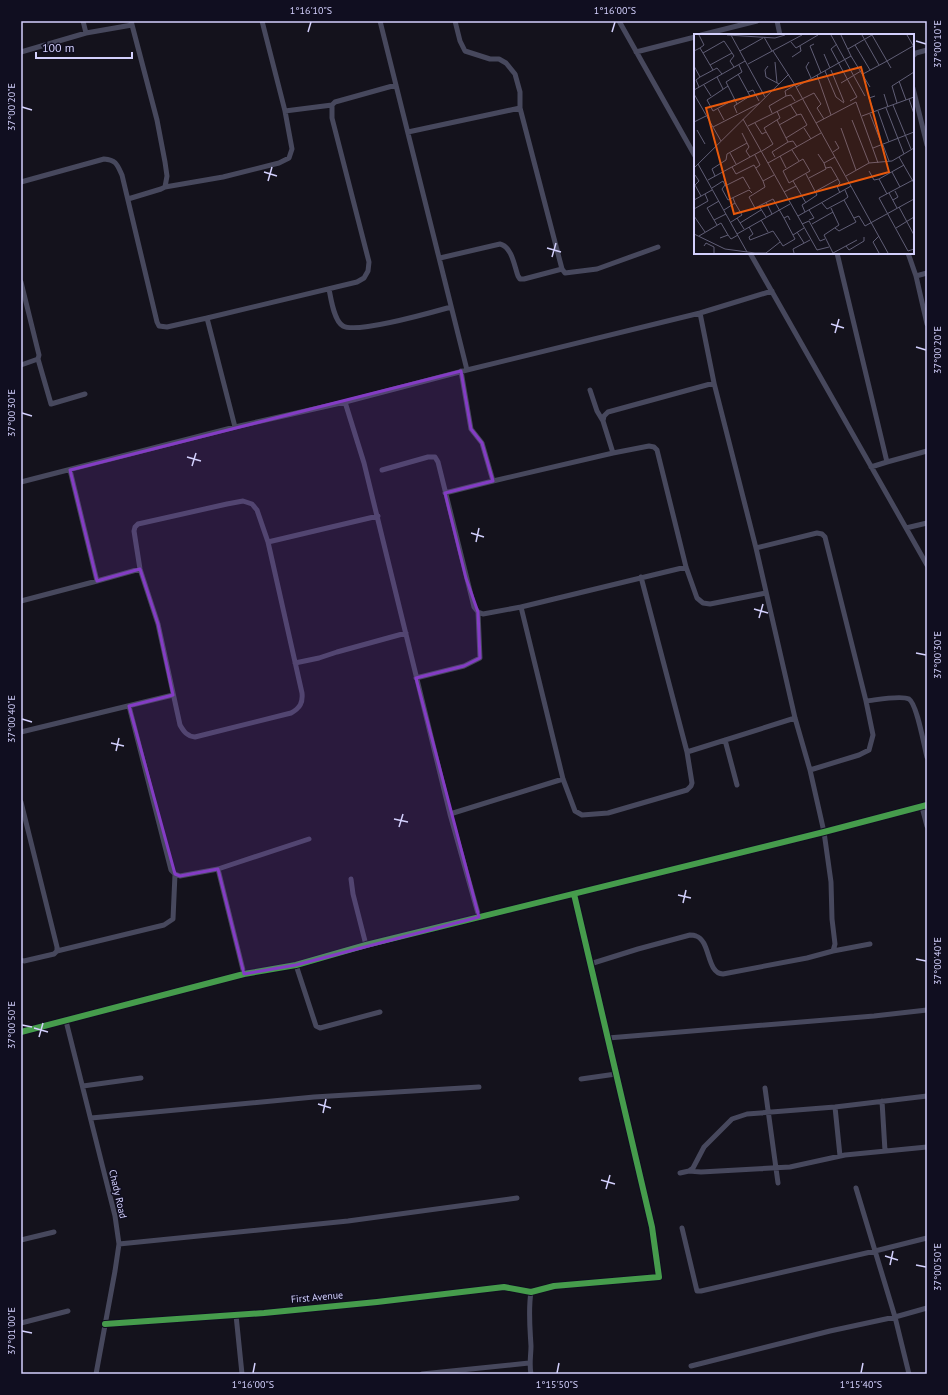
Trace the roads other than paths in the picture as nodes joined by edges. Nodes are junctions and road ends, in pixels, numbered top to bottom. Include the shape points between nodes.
1 (82, 21) edge
2 (262, 21) edge
3 (380, 21) edge
4 (455, 21) edge
5 (619, 21) edge
6 (757, 21) edge
7 (777, 21) edge
8 (131, 23) edge
9 (86, 33) junction
10 (705, 34) edge
11 (780, 34) edge
12 (694, 37) edge
13 (927, 50) edge
14 (21, 52) edge
15 (636, 52) junction
16 (914, 55) edge
17 (396, 85) junction
18 (915, 103) edge
19 (332, 105) junction
20 (520, 108) junction
21 (285, 111) junction
22 (408, 132) junction
23 (927, 145) edge
24 (694, 154) edge
25 (21, 182) edge
26 (165, 187) junction
27 (128, 199) junction
28 (658, 248) dead end
29 (751, 254) edge
30 (838, 254) edge
31 (908, 254) edge
32 (440, 258) junction
33 (562, 269) junction
34 (927, 273) edge
35 (916, 276) junction
36 (21, 282) edge
37 (329, 289) junction
38 (772, 291) junction
39 (22, 293) edge
40 (451, 307) junction
41 (700, 313) junction
42 (207, 318) junction
43 (927, 324) edge
44 (38, 359) junction
45 (21, 365) edge
46 (467, 370) junction
47 (461, 372) junction
48 (714, 383) junction
49 (590, 390) dead end
50 (84, 394) dead end
51 (345, 402) junction
52 (603, 421) junction
53 (235, 427) junction
54 (927, 452) edge
55 (613, 453) junction
56 (887, 462) junction
57 (871, 467) junction
58 (70, 470) junction
59 (382, 470) dead end
60 (493, 481) junction
61 (21, 482) edge
62 (445, 493) junction
63 (378, 516) junction
64 (927, 523) edge
65 (906, 528) junction
66 (268, 542) junction
67 (756, 548) junction
68 (927, 565) edge
69 (686, 567) junction
70 (140, 569) junction
71 (641, 577) junction
72 (96, 581) junction
73 (766, 593) junction
74 (21, 601) edge
75 (521, 607) junction
76 (478, 612) junction
77 (406, 633) junction
78 (295, 663) junction
79 (416, 678) junction
80 (173, 695) junction
81 (866, 701) junction
82 (129, 706) junction
83 (795, 718) junction
84 (21, 732) edge
85 (725, 740) junction
86 (687, 752) junction
87 (927, 758) edge
88 (810, 770) junction
89 (563, 779) junction
90 (737, 785) dead end
91 (21, 802) edge
92 (924, 806) edge
93 (450, 814) junction
94 (927, 826) edge
95 (824, 832) junction
96 (309, 839) dead end
97 (218, 869) junction
98 (175, 874) junction
99 (351, 878) dead end
100 (574, 894) junction
101 (479, 917) junction
102 (870, 944) dead end
103 (366, 945) junction
104 (57, 951) junction
105 (833, 951) junction
106 (21, 960) edge
107 (590, 964) junction
108 (296, 965) junction
109 (244, 974) junction
110 (927, 1010) edge
111 (380, 1012) dead end
112 (66, 1020) junction
113 (21, 1032) edge
114 (608, 1038) junction
115 (616, 1074) junction
116 (141, 1078) dead end
117 (581, 1079) dead end
118 (83, 1086) junction
119 (479, 1087) dead end
120 (766, 1088) dead end
121 (927, 1096) edge
122 (882, 1101) junction
123 (835, 1107) junction
124 (768, 1113) junction
125 (91, 1118) junction
126 (927, 1147) edge
127 (885, 1151) junction
128 (840, 1156) junction
129 (776, 1167) junction
130 (689, 1171) junction
131 (680, 1173) dead end
132 (778, 1183) dead end
133 (856, 1188) dead end
134 (517, 1198) dead end
135 (682, 1228) dead end
136 (54, 1232) dead end
137 (927, 1238) edge
138 (21, 1240) edge
139 (118, 1244) junction
140 (875, 1251) junction
141 (530, 1292) junction
142 (927, 1308) edge
143 (68, 1311) dead end
144 (236, 1315) junction
145 (895, 1317) junction
146 (21, 1323) edge
147 (105, 1324) junction
148 (529, 1363) junction
149 (691, 1366) dead end
150 (96, 1374) edge
151 (242, 1374) edge
152 (422, 1374) edge
153 (531, 1374) edge
154 (909, 1374) edge

1 - 9 street
2 - 21 street
3 - 17 street
4 - 20 street via 465,51 490,59 499,59 515,74 520,92
5 - 15 street
6 - 10 street
7 - 11 street
8 - 9 street
8 - 26 street via 157,120 167,176
9 - 14 street
12 - 15 street
13 - 16 street
15 - 24 street
17 - 19 street
17 - 22 street
18 - 23 street
19 - 21 street
19 - 37 street via 332,118 369,262 364,278
20 - 22 street
20 - 33 street
21 - 26 street via 292,150 289,158 279,163 223,177
22 - 32 street
25 - 27 street via 104,159 112,160 122,174
26 - 27 street
27 - 42 street via 159,326 167,327
28 - 33 street via 597,269 565,273
29 - 38 street
30 - 56 street
31 - 35 street
32 - 33 street via 500,244 508,249 520,279
32 - 40 street
34 - 35 street
35 - 43 street
36 - 39 street
37 - 40 street via 336,319 343,326 351,328 395,321
37 - 42 street
38 - 41 street
38 - 57 street
39 - 44 street
40 - 46 street
41 - 46 street
41 - 48 street
42 - 53 street
44 - 45 street
44 - 50 street via 51,404
46 - 47 street
47 - 51 street
47 - 60 street via 471,429 482,443
48 - 52 street via 608,412
48 - 67 street
49 - 52 street
51 - 53 street
51 - 63 street
52 - 55 street
53 - 58 street
54 - 56 street
55 - 60 street
55 - 69 street via 649,446 657,450
56 - 57 street
57 - 65 street
58 - 61 street
58 - 72 street
59 - 62 street via 435,457
60 - 62 street
62 - 76 street via 474,607
63 - 66 street
63 - 77 street
64 - 65 street
65 - 68 street
66 - 70 street via 257,510 252,504 227,504 138,524 134,531
66 - 78 street
67 - 73 street
67 - 81 street via 817,533 825,537
69 - 71 street
69 - 73 street via 697,598 702,603 710,604
70 - 72 street
70 - 80 street via 158,624
71 - 75 street
71 - 86 street
72 - 74 street
73 - 83 street
75 - 76 street via 483,614
75 - 89 street
76 - 79 street via 480,658 464,666
77 - 78 street
77 - 79 street
78 - 80 street via 302,701 299,708 292,713 195,738 184,732 180,725
79 - 93 street
80 - 82 street
81 - 87 street via 902,698 910,700 915,706
81 - 88 street via 873,735 869,750
82 - 84 street
82 - 98 street via 171,870
83 - 85 street
83 - 88 street
85 - 86 street
85 - 90 street
86 - 89 street via 692,783 687,790 608,813 578,814
88 - 95 street
89 - 93 street
91 - 104 street
92 - 94 street
92 - 95 street
93 - 101 street
95 - 100 street
95 - 105 street via 831,882 835,944
96 - 97 street
97 - 98 street via 180,876
97 - 109 street
98 - 104 street via 173,920 164,925
99 - 103 street
100 - 101 street
100 - 107 street
101 - 103 street
102 - 105 street
103 - 108 street
104 - 106 street via 54,954
105 - 107 street via 719,974 703,940 690,935
107 - 114 street
108 - 109 street
108 - 111 street via 316,1026 320,1028
109 - 112 street
110 - 114 street
112 - 113 street
112 - 118 street, Chady Road
114 - 115 street
115 - 117 street
115 - 141 street via 652,1227 659,1277 554,1286
116 - 118 street
118 - 125 street, Chady Road
119 - 125 street via 314,1097
120 - 124 street
121 - 122 street
122 - 123 street
122 - 127 street
123 - 124 street
123 - 128 street
124 - 129 street
124 - 130 street via 747,1114 732,1119 704,1147
125 - 139 street, Chady Road via 115,1216
126 - 127 street
127 - 128 street
128 - 129 street via 790,1167
129 - 130 street
129 - 132 street
130 - 131 street
133 - 140 street
134 - 139 street via 348,1221
135 - 140 street via 697,1291
136 - 138 street
137 - 140 street
139 - 147 street, Chady Road
140 - 145 street
141 - 144 street, First Avenue via 504,1287
141 - 148 street
142 - 145 street
143 - 146 street
144 - 147 street, First Avenue
144 - 151 street
145 - 149 street
145 - 154 street
147 - 150 street, Chady Road
148 - 152 street
148 - 153 street

